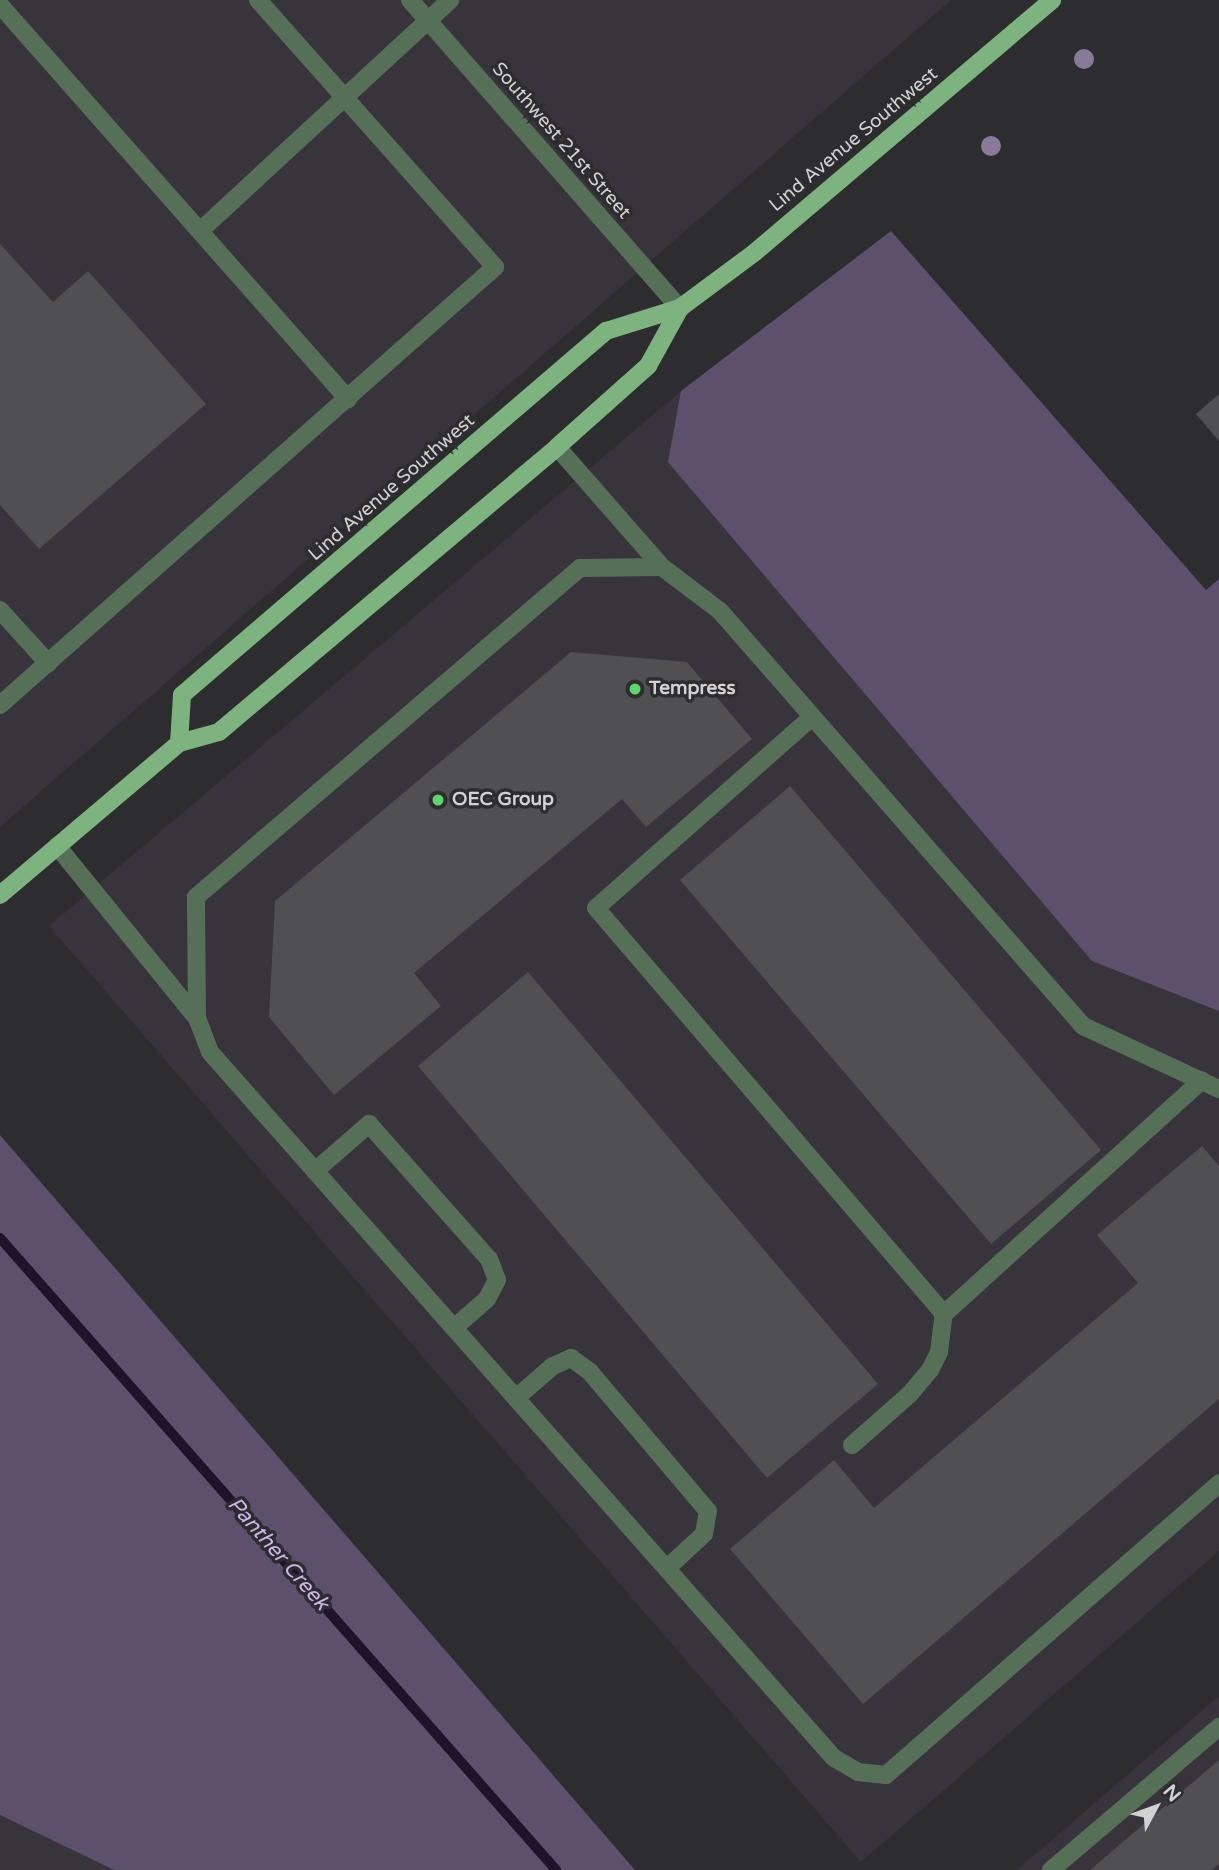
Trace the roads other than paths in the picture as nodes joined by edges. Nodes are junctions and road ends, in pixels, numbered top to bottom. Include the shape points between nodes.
1 (258, 0) edge
2 (410, 0) edge
3 (450, 0) edge
4 (1052, 0) edge
5 (0, 5) edge
6 (427, 20) junction
7 (344, 97) junction
8 (201, 230) junction
9 (680, 308) junction
10 (348, 399) junction
11 (557, 447) junction
12 (662, 567) junction
13 (0, 610) edge
14 (48, 663) junction
15 (0, 705) edge
16 (812, 717) junction
17 (179, 743) junction
18 (57, 846) junction
19 (0, 895) edge
20 (197, 1018) junction
21 (1202, 1080) junction
22 (1219, 1089) edge
23 (315, 1171) junction
24 (944, 1314) junction
25 (454, 1328) junction
26 (516, 1398) junction
27 (852, 1445) dead end
28 (1219, 1483) edge
29 (667, 1569) junction
30 (1219, 1727) edge
31 (1051, 1870) edge

1 - 7 street
2 - 6 street, Southwest 21st Street
3 - 6 street
4 - 9 main road, Lind Avenue Southwest via 754,253
5 - 8 street
6 - 7 street
6 - 9 street, Southwest 21st Street
7 - 8 street
7 - 10 street via 495,267
8 - 10 street
9 - 11 main road, Lind Avenue Southwest via 648,366
9 - 17 main road, Lind Avenue Southwest via 606,331 182,695
10 - 14 street
11 - 12 street
11 - 17 main road, Lind Avenue Southwest via 219,732
12 - 16 street via 720,611
12 - 20 street via 580,568 196,897
13 - 14 street
14 - 15 street
16 - 21 street via 1083,1026
16 - 24 street via 596,908
17 - 18 main road, Lind Avenue Southwest
18 - 19 main road, Lind Avenue Southwest
18 - 20 street
20 - 23 street via 210,1052
21 - 22 street
21 - 24 street
23 - 25 street
23 - 25 street via 369,1124 489,1259 497,1280 487,1300
24 - 27 street via 939,1352 930,1370
25 - 26 street
26 - 29 street
26 - 29 street via 553,1366 571,1358 590,1371 708,1511 704,1534
28 - 29 street via 886,1774 858,1772 834,1758
30 - 31 street

